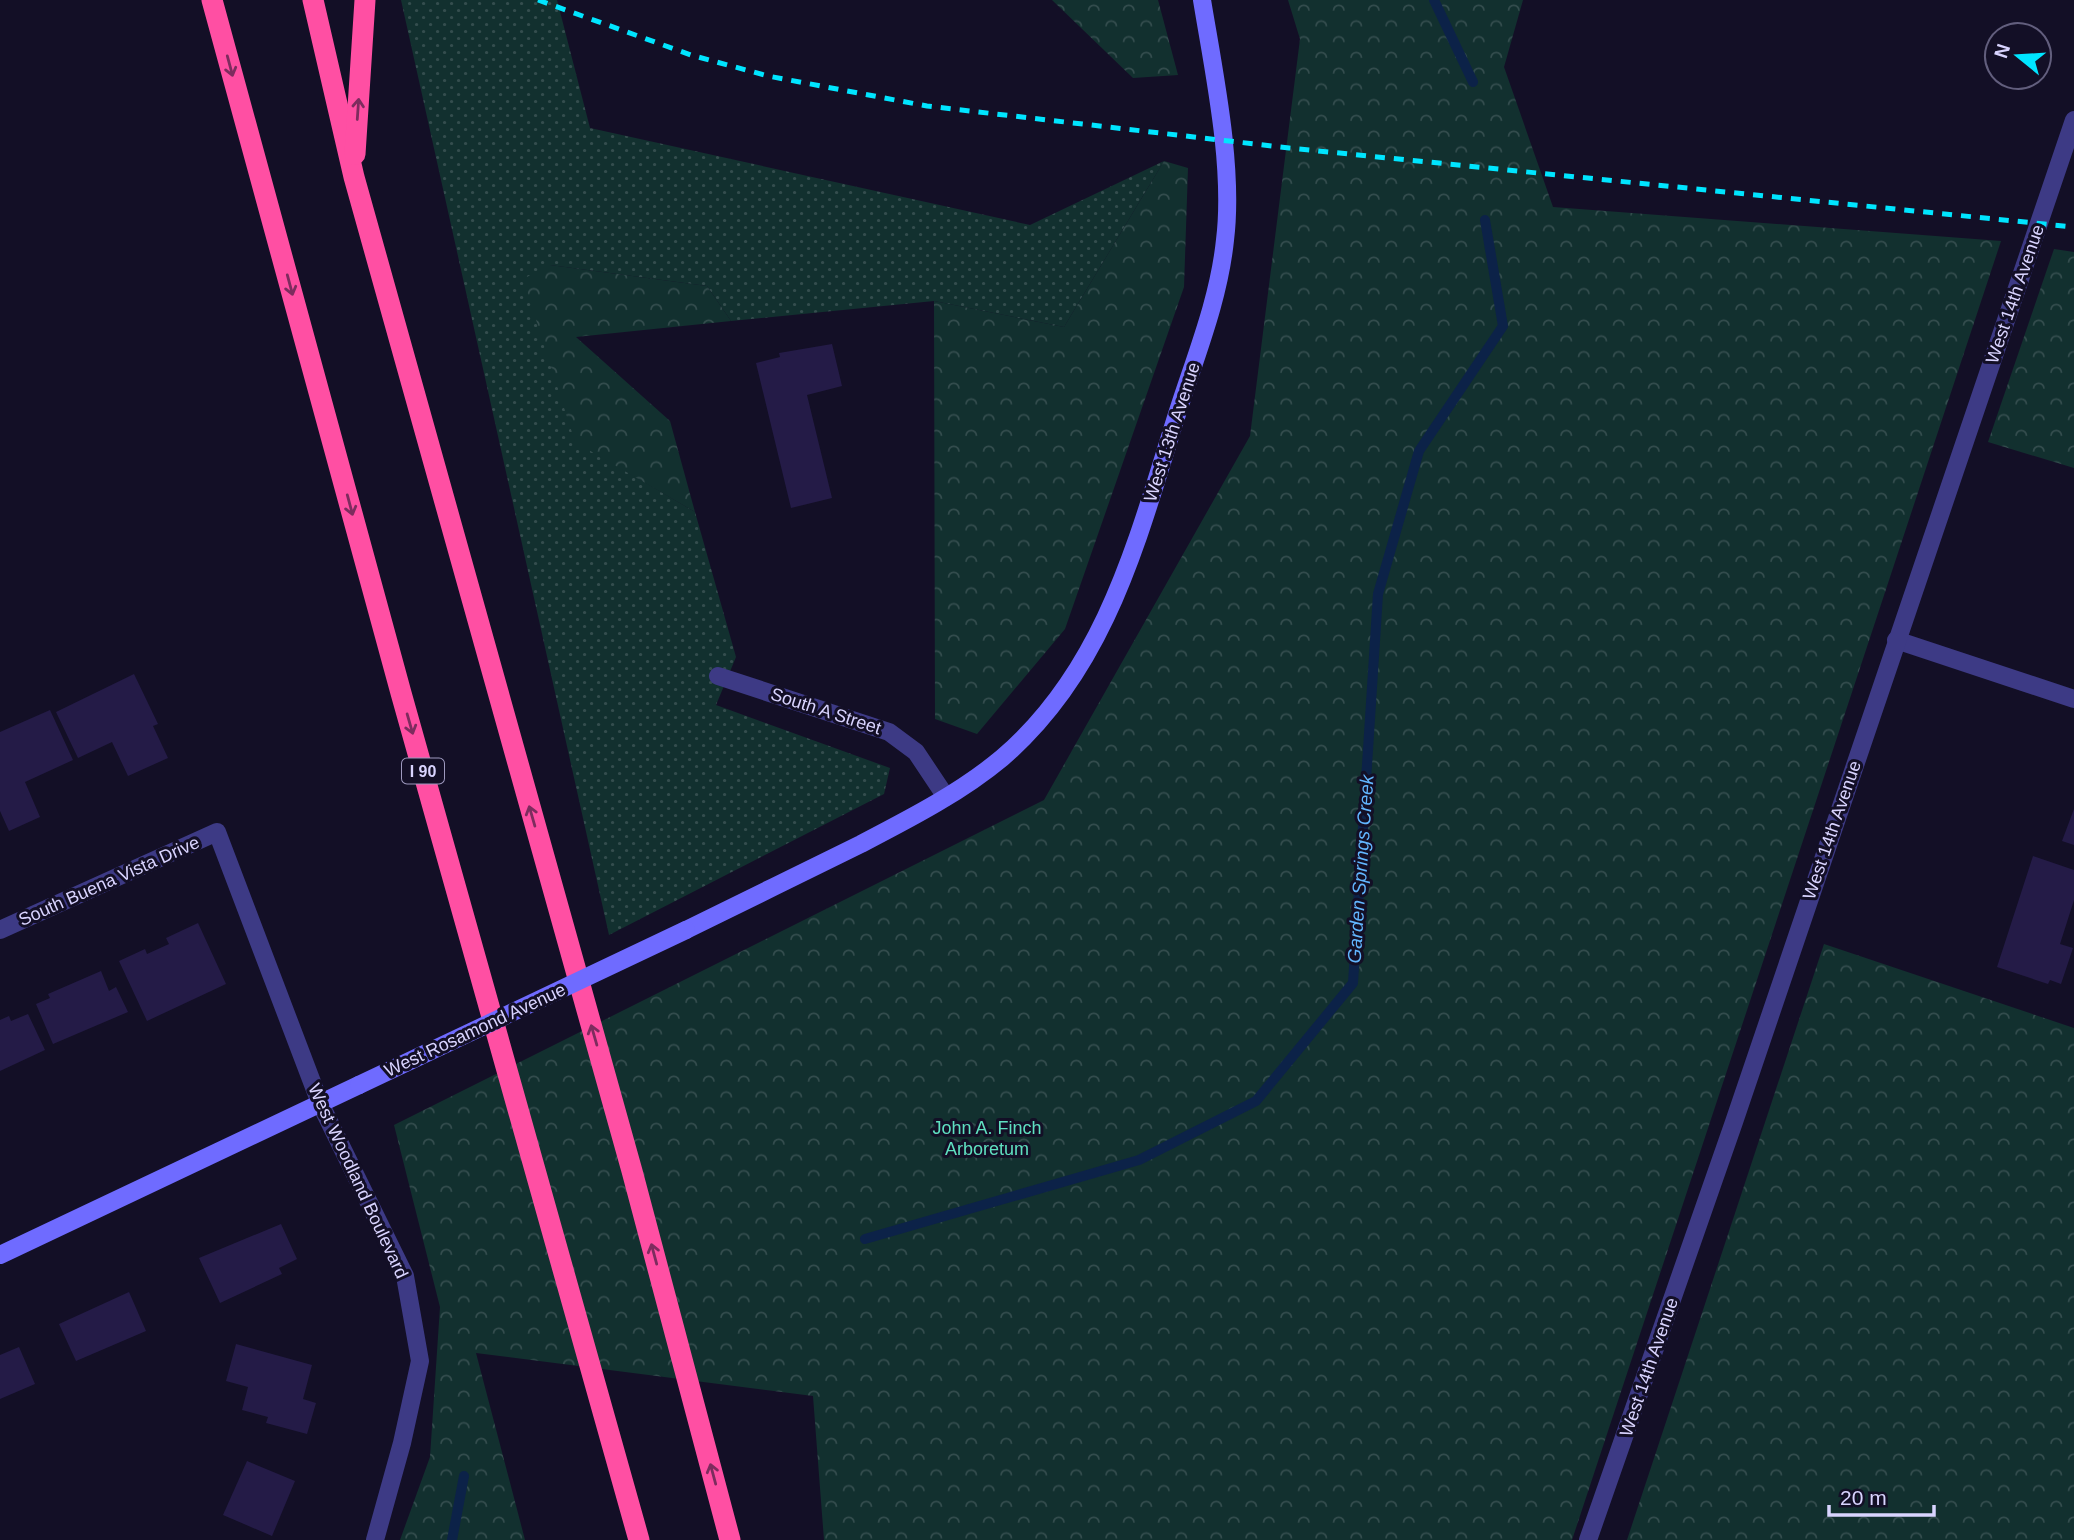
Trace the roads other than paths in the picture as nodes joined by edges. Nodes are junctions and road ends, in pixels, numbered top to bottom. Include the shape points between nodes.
1 (212, 0) edge
2 (313, 0) edge
3 (365, 0) edge
4 (1202, 0) edge
5 (2074, 120) edge
6 (354, 177) junction
7 (1896, 640) junction
8 (718, 676) dead end
9 (2074, 699) edge
10 (946, 797) junction
11 (218, 832) joint
12 (0, 930) edge
13 (320, 1103) junction
14 (0, 1255) edge
15 (375, 1540) edge
16 (639, 1540) edge
17 (730, 1540) edge
18 (1588, 1540) edge

1 -> 16 highway, I 90
2 - 6 highway
6 -> 3 highway
4 - 10 street, West 13th Avenue via 1217,94 1226,239 1213,303 1136,545 1104,625 1072,681 1001,759
5 - 7 street, West 14th Avenue
17 -> 6 highway
7 - 9 street
7 - 18 street, West 14th Avenue
8 - 10 street, South A Street via 888,732 916,752
10 - 13 street, West Rosamond Avenue, bridge via 686,930
11 - 12 street, South Buena Vista Drive
11 - 13 street, West Woodland Boulevard
13 - 14 street, West Rosamond Avenue
13 - 15 street, West Woodland Boulevard via 405,1276 420,1361

